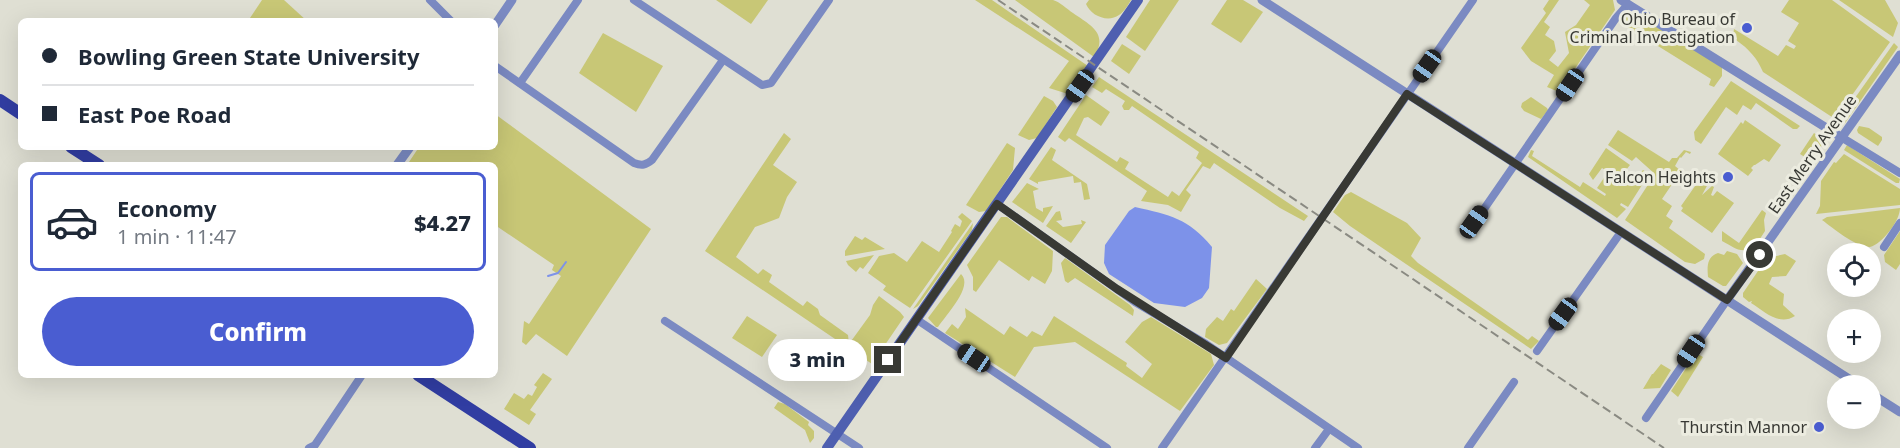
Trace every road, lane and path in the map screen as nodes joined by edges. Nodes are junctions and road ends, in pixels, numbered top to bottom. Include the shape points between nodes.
1 (512, 0) edge
2 (578, 0) edge
3 (634, 0) edge
4 (829, 0) edge
5 (1138, 0) edge
6 (1262, 0) edge
7 (1473, 0) edge
8 (434, 1) edge
9 (1625, 2) edge
10 (448, 18) edge
11 (498, 21) edge
12 (1900, 55) edge
13 (723, 60) junction
14 (498, 68) edge
15 (520, 83) junction
16 (1407, 94) junction
17 (0, 100) edge
18 (18, 112) edge
19 (1841, 137) junction
20 (76, 150) edge
21 (94, 162) edge
22 (1516, 163) junction
23 (1900, 173) edge
24 (997, 204) junction
25 (1474, 222) dead end
26 (1900, 223) edge
27 (1621, 232) junction
28 (1884, 247) dead end
29 (1727, 300) junction
30 (916, 319) junction
31 (665, 321) dead end
32 (1537, 351) dead end
33 (1226, 358) junction
34 (1843, 375) edge
35 (360, 378) edge
36 (423, 378) edge
37 (1514, 382) dead end
38 (1881, 400) edge
39 (1900, 412) edge
40 (1646, 418) dead end
41 (1329, 429) junction
42 (837, 433) junction
43 (309, 448) edge
44 (530, 448) edge
45 (827, 448) edge
46 (860, 448) edge
47 (1107, 448) edge
48 (1162, 448) edge
49 (1315, 448) edge
50 (1358, 448) edge
51 (1468, 448) edge

1 - 11 street
2 - 15 street
3 - 13 street
4 - 13 street via 771,83 762,85
5 - 24 main road
6 - 16 street
7 - 16 street
8 - 10 street
9 - 19 street
9 - 22 street
12 - 19 street, East Merry Avenue
13 - 15 street via 652,160 640,165
14 - 15 street
16 - 22 street
16 - 33 street
17 - 18 main road
19 - 23 street
19 - 29 street, East Merry Avenue
20 - 21 main road
22 - 25 street
22 - 27 street
24 - 30 main road
24 - 33 street via 1117,289
26 - 28 street
27 - 29 street
27 - 32 street
29 - 34 street
29 - 40 street, East Merry Avenue
30 - 42 main road
30 - 47 street
31 - 42 street
33 - 41 street
33 - 48 street
35 - 43 street
36 - 44 main road
37 - 51 street
38 - 39 street
41 - 49 street
41 - 50 street
42 - 45 main road
42 - 46 street

